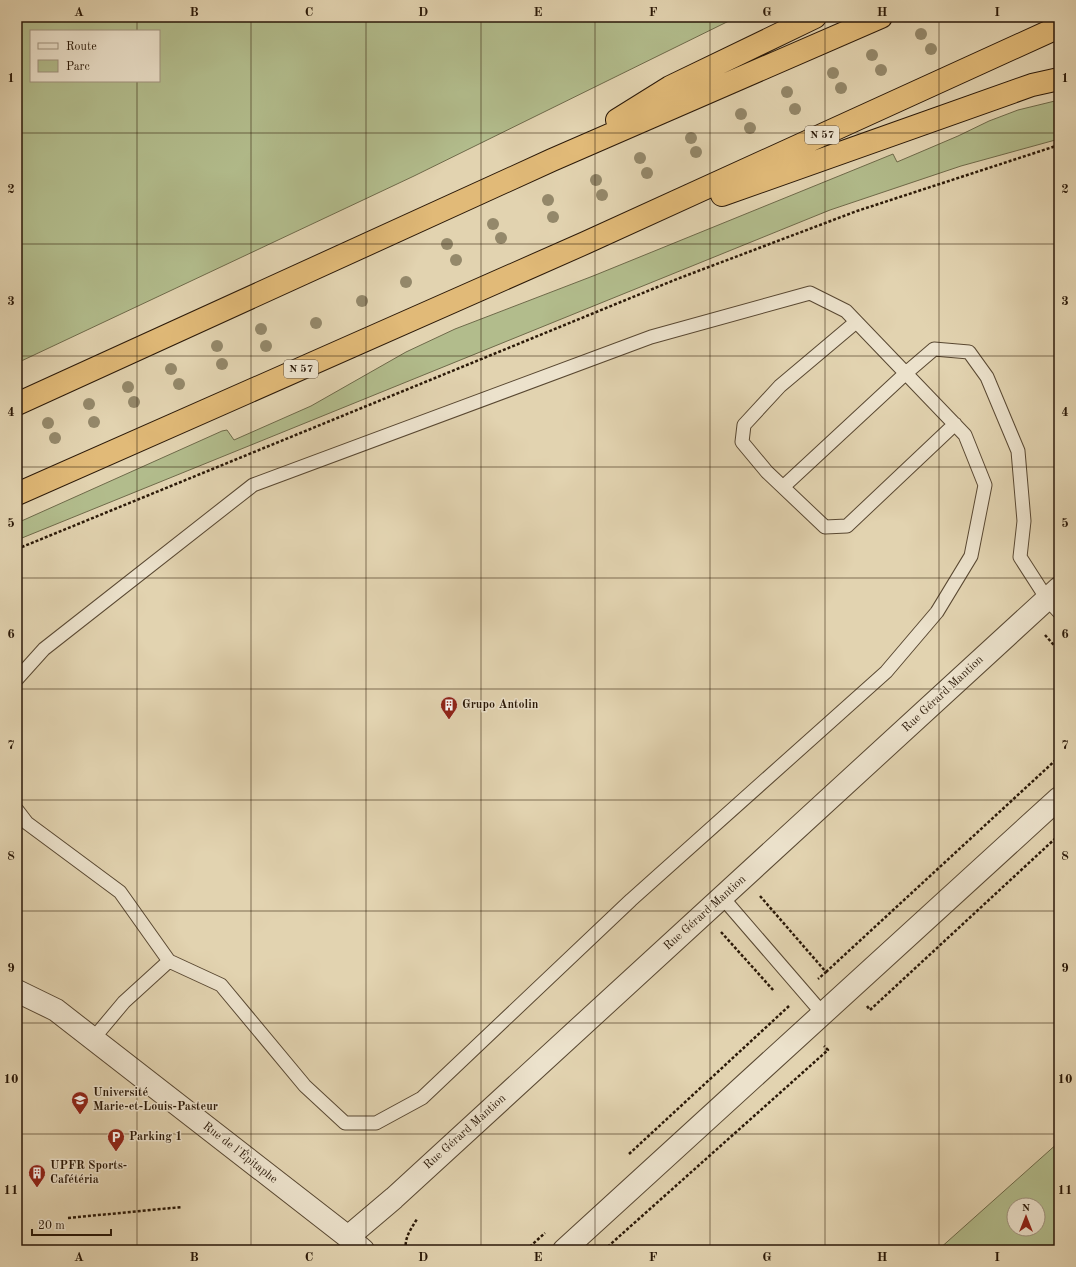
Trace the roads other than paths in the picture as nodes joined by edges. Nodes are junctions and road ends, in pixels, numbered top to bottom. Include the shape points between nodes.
1 (815, 17) edge
2 (881, 17) edge
3 (1059, 27) edge
4 (1059, 79) edge
5 (552, 160) junction
6 (585, 243) junction
7 (856, 322) junction
8 (906, 373) junction
9 (17, 404) edge
10 (955, 424) junction
11 (783, 487) junction
12 (17, 494) edge
13 (1055, 599) edge
14 (17, 679) edge
15 (1059, 798) edge
16 (17, 810) edge
17 (722, 897) junction
18 (170, 961) junction
19 (17, 991) edge
20 (823, 1014) junction
21 (93, 1039) junction
22 (355, 1243) edge
23 (564, 1250) edge

1 - 5 highway via 670,87
2 - 5 highway
3 - 6 highway, N 57
4 - 6 highway via 1032,85
5 - 9 highway
6 - 12 highway, N 57
7 - 8 lane
7 - 11 lane via 780,386 744,425 742,442
7 - 14 lane via 846,311 810,293 651,337 253,484 44,649
8 - 10 lane
8 - 11 lane
8 - 13 lane via 934,348 969,352 987,377 1018,451 1024,521 1020,557
10 - 11 lane via 847,526 825,527
10 - 18 lane via 965,435 985,484 971,556 937,612 886,672 631,900 422,1098 376,1123 345,1123 305,1086 221,985
13 - 17 street, Rue Gérard Mantion
15 - 20 street
16 - 18 lane via 26,823 120,892
17 - 20 lane
17 - 22 street, Rue Gérard Mantion via 400,1192
18 - 21 lane via 124,1002
19 - 21 street, Rue de l'Épitaphe via 56,1010
20 - 23 street
21 - 22 street, Rue de l'Épitaphe

